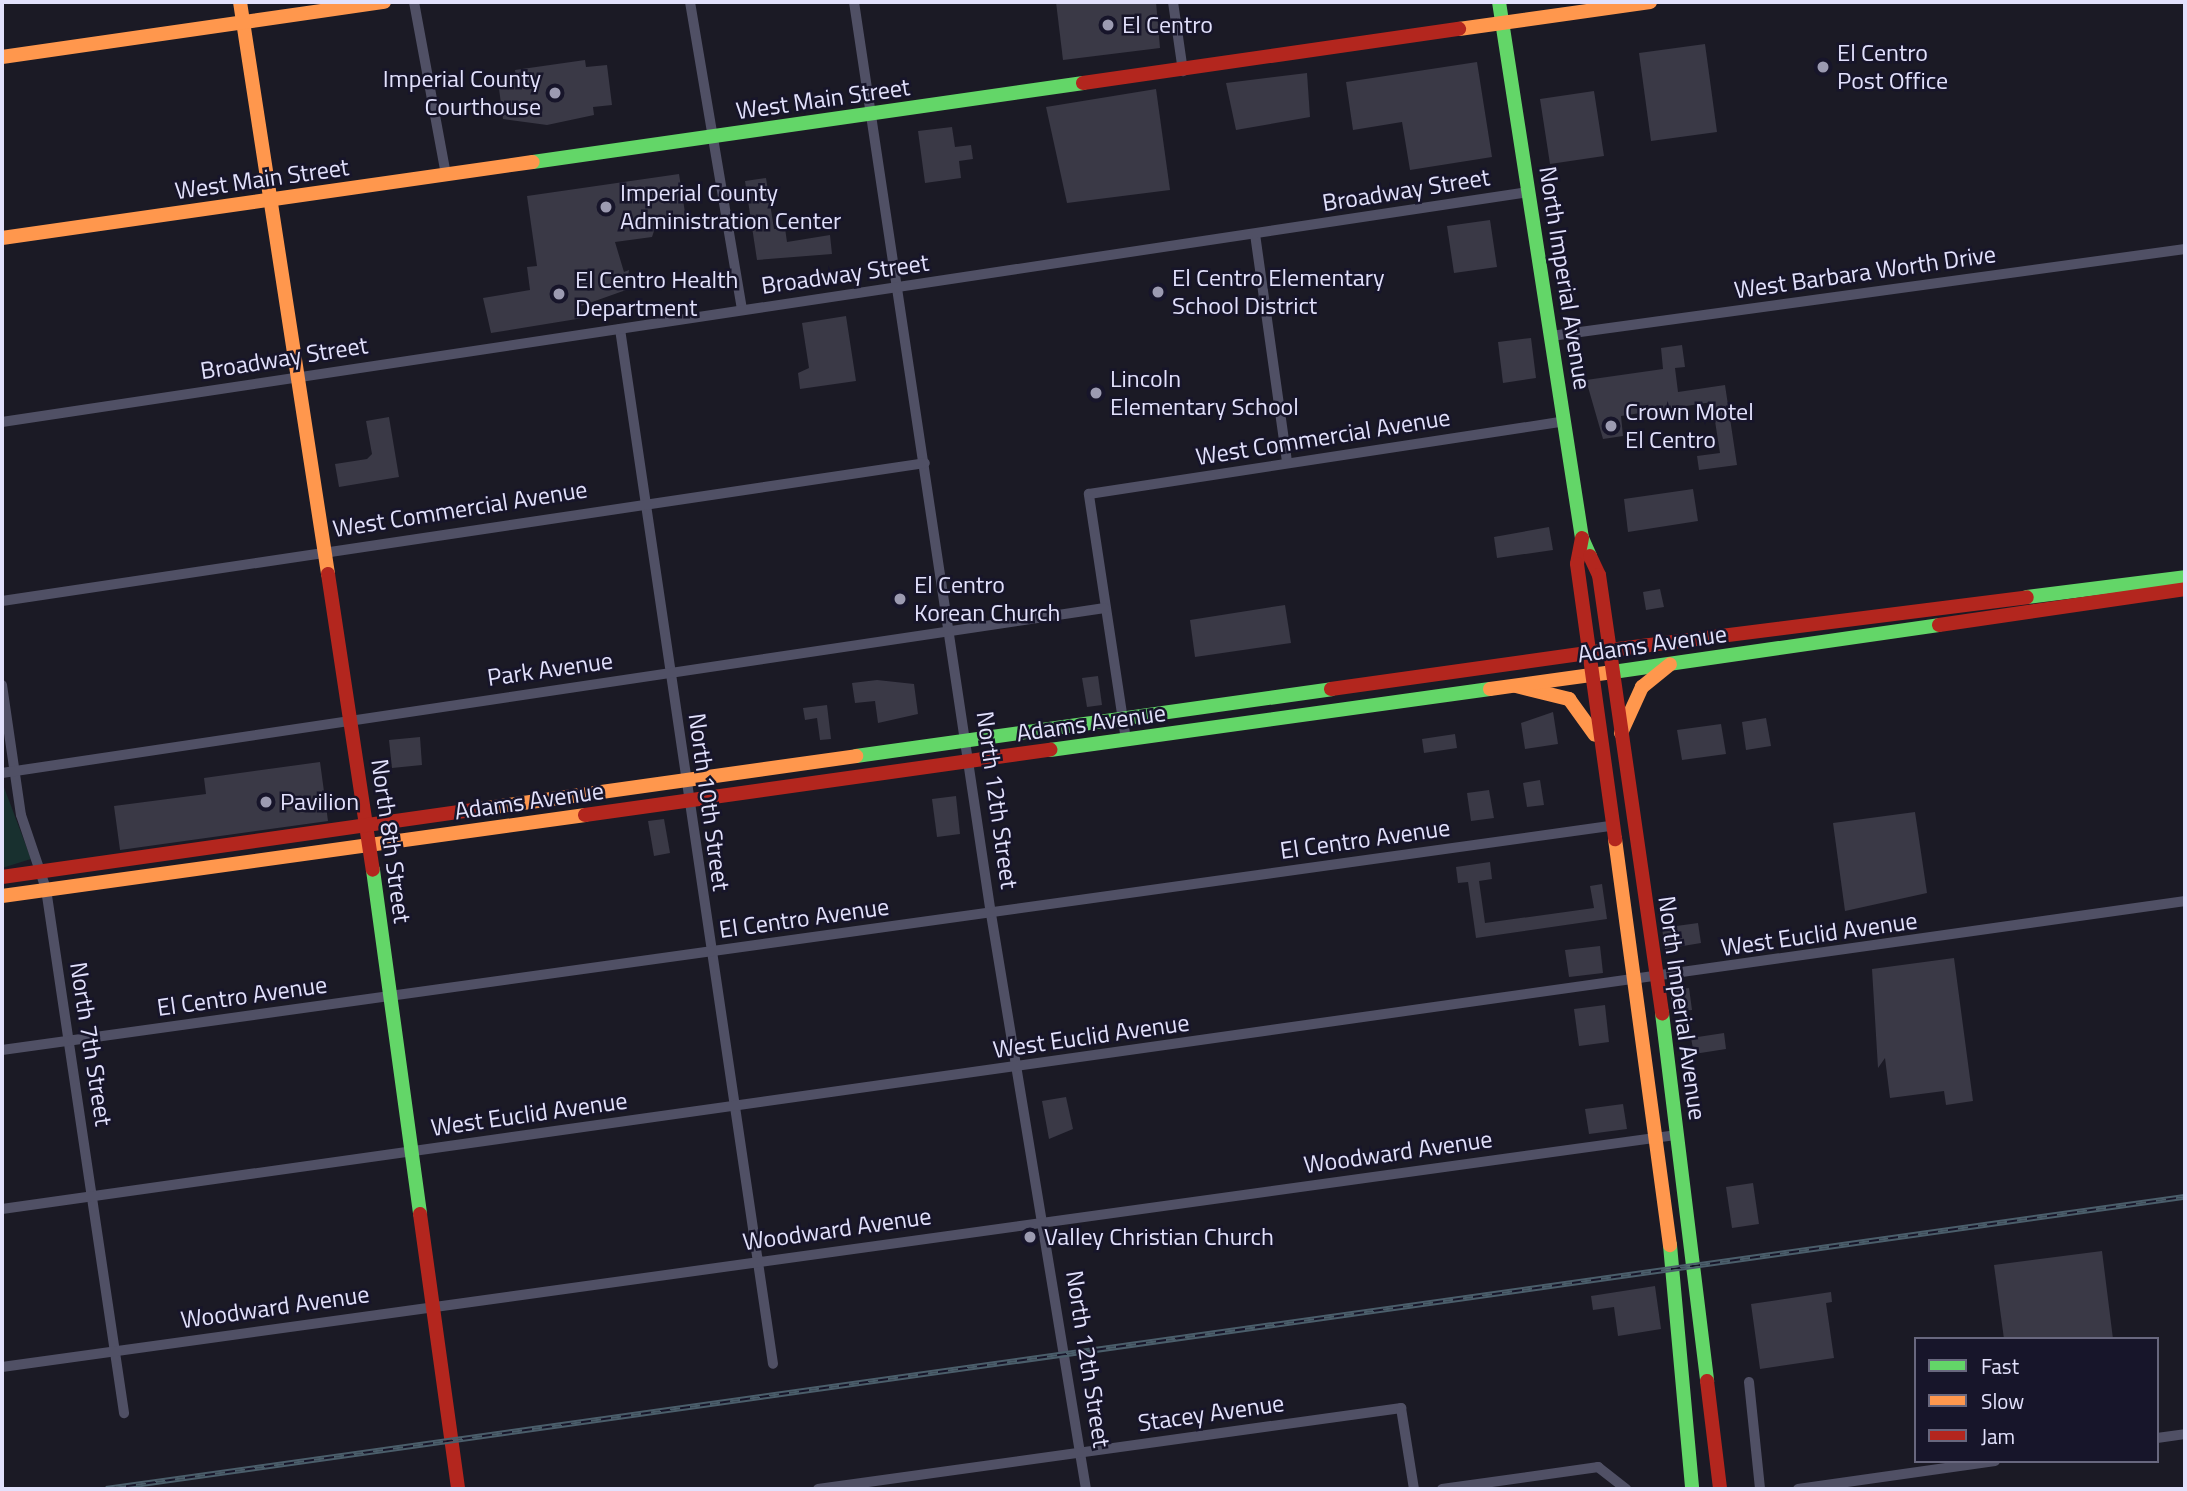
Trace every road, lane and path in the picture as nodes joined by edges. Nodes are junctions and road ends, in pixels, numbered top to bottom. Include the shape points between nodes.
1 (240, 2) edge
2 (384, 2) edge
3 (414, 2) edge
4 (690, 2) edge
5 (855, 2) edge
6 (1173, 2) edge
7 (1499, 2) edge
8 (1650, 2) edge
9 (243, 22) junction
10 (1503, 24) junction
11 (2, 57) edge
12 (1183, 71) junction
13 (872, 115) junction
14 (711, 138) junction
15 (446, 176) junction
16 (1528, 192) junction
17 (267, 201) junction
18 (1255, 234) junction
19 (2, 238) edge
20 (2185, 249) edge
21 (900, 287) junction
22 (742, 310) junction
23 (620, 329) junction
24 (1550, 336) junction
25 (299, 377) junction
26 (1564, 421) junction
27 (2, 422) edge
28 (925, 463) junction
29 (1287, 463) junction
30 (644, 502) junction
31 (1582, 538) junction
32 (325, 551) junction
33 (2185, 577) edge
34 (2185, 589) edge
35 (2, 601) edge
36 (1105, 608) junction
37 (1902, 613) junction
38 (1881, 615) junction
39 (1905, 630) junction
40 (951, 631) junction
41 (1792, 647) junction
42 (1610, 650) junction
43 (1589, 653) junction
44 (1670, 664) junction
45 (1613, 672) junction
46 (668, 674) junction
47 (1592, 675) junction
48 (2, 685) edge
49 (1516, 685) junction
50 (350, 718) junction
51 (1123, 720) junction
52 (1621, 733) junction
53 (1126, 740) junction
54 (968, 742) junction
55 (972, 763) junction
56 (7, 772) edge
57 (1605, 780) junction
58 (686, 781) junction
59 (688, 801) junction
60 (366, 823) junction
61 (1611, 826) junction
62 (370, 846) junction
63 (41, 871) junction
64 (2, 877) edge
65 (46, 889) junction
66 (2, 896) edge
67 (2185, 901) edge
68 (991, 914) junction
69 (710, 952) junction
70 (1656, 978) junction
71 (1633, 982) junction
72 (390, 997) junction
73 (69, 1040) junction
74 (2, 1050) edge
75 (1020, 1067) junction
76 (732, 1105) junction
77 (1677, 1135) junction
78 (1656, 1138) junction
79 (412, 1153) junction
80 (92, 1195) junction
81 (2, 1209) edge
82 (1045, 1223) junction
83 (757, 1261) junction
84 (432, 1307) junction
85 (113, 1350) junction
86 (773, 1364) dead end
87 (2, 1367) edge
88 (1749, 1382) dead end
89 (124, 1413) dead end
90 (2185, 1434) edge
91 (2159, 1438) edge
92 (1081, 1453) junction
93 (1981, 1463) edge
94 (458, 1489) edge
95 (818, 1489) edge
96 (1086, 1489) edge
97 (1414, 1489) edge
98 (1442, 1489) edge
99 (1626, 1489) edge
100 (1692, 1489) edge
101 (1720, 1489) edge
102 (1760, 1489) edge
103 (1798, 1489) edge

1 - 9 main road, North 8th Street
2 - 9 main road
3 - 15 street
4 - 14 street
5 - 13 street, North 12th Street
6 - 12 street
7 - 10 main road, North Imperial Avenue
8 - 10 main road, West Main Street
9 - 11 main road
9 - 17 main road, North 8th Street
10 - 12 main road, West Main Street
10 - 16 main road, North Imperial Avenue
12 - 13 main road, West Main Street
13 - 14 main road, West Main Street
13 - 21 street, North 12th Street
14 - 15 main road, West Main Street
14 - 22 street
15 - 17 main road, West Main Street
16 - 18 street, Broadway Street
16 - 24 main road, North Imperial Avenue
17 - 19 main road, West Main Street
17 - 25 main road, North 8th Street
18 - 21 street, Broadway Street
18 - 29 street
20 - 24 street, West Barbara Worth Drive
21 - 22 street, Broadway Street
21 - 28 street, North 12th Street
22 - 23 street, Broadway Street
23 - 25 street, Broadway Street
23 - 30 street, North 10th Street
24 - 26 main road, North Imperial Avenue
25 - 27 street, Broadway Street
25 - 32 main road, North 8th Street
26 - 29 street, West Commercial Avenue
26 - 31 main road, North Imperial Avenue
28 - 30 street, West Commercial Avenue
28 - 40 street, North 12th Street
29 - 36 street, West Commercial Avenue via 1089,495
30 - 32 street, West Commercial Avenue
30 - 46 street, North 10th Street
31 - 42 main road, North Imperial Avenue via 1594,552
31 - 43 main road, North Imperial Avenue via 1576,550
32 - 35 street, West Commercial Avenue
32 - 50 main road, North 8th Street
33 - 37 main road, Adams Avenue
34 - 39 main road, Adams Avenue
36 - 40 street, Park Avenue
36 - 51 street
37 - 38 main road, Adams Avenue
37 - 39 main road
38 - 41 main road via 1861,627 1803,637
38 - 42 main road, Adams Avenue
39 - 41 main road, Adams Avenue
40 - 46 street, Park Avenue
40 - 54 street, North 12th Street
41 - 44 main road, Adams Avenue
42 - 43 main road, Adams Avenue
42 - 45 main road, North Imperial Avenue
43 - 47 main road, North Imperial Avenue
43 - 51 main road, Adams Avenue
44 - 45 main road, Adams Avenue
44 - 52 main road via 1642,687
45 - 47 main road, Adams Avenue
45 - 52 main road, North Imperial Avenue
46 - 50 street, Park Avenue
46 - 58 street, North 10th Street
47 - 49 main road, Adams Avenue
47 - 57 main road, North Imperial Avenue
48 - 56 street, North 7th Street
49 - 53 main road, Adams Avenue
49 - 57 main road via 1556,693 1580,708 1590,721
50 - 56 street, Park Avenue
50 - 60 main road, North 8th Street
51 - 53 street
51 - 54 main road, Adams Avenue
52 - 70 main road, North Imperial Avenue
53 - 55 main road, Adams Avenue
54 - 55 street, North 12th Street
54 - 58 main road, Adams Avenue
55 - 59 main road, Adams Avenue
55 - 68 street, North 12th Street
56 - 63 street, North 7th Street
57 - 61 main road, North Imperial Avenue
58 - 59 street, North 10th Street
58 - 60 main road, Adams Avenue
59 - 62 main road, Adams Avenue
59 - 69 street, North 10th Street
60 - 62 main road, North 8th Street
60 - 63 main road, Adams Avenue
61 - 68 street, El Centro Avenue
61 - 71 main road, North Imperial Avenue
62 - 65 main road, Adams Avenue
62 - 72 main road, North 8th Street
63 - 64 main road, Adams Avenue
63 - 65 street, North 7th Street
65 - 66 main road, Adams Avenue
65 - 73 street, North 7th Street
67 - 70 street, West Euclid Avenue
68 - 69 street, El Centro Avenue
68 - 75 street, North 12th Street
69 - 72 street, El Centro Avenue
69 - 76 street, North 10th Street
70 - 71 street, West Euclid Avenue
70 - 77 main road, North Imperial Avenue
71 - 75 street, West Euclid Avenue
71 - 78 main road, North Imperial Avenue
72 - 73 street, El Centro Avenue
72 - 79 main road, North 8th Street
73 - 74 street, El Centro Avenue
73 - 80 street, North 7th Street
75 - 76 street, West Euclid Avenue
75 - 82 street, North 12th Street
76 - 79 street, West Euclid Avenue
76 - 83 street, North 10th Street
77 - 78 street, Woodward Avenue
77 - 101 main road, North Imperial Avenue
78 - 82 street, Woodward Avenue
78 - 100 main road, North Imperial Avenue
79 - 80 street, West Euclid Avenue
79 - 84 main road, North 8th Street
80 - 81 street, West Euclid Avenue
80 - 85 street, North 7th Street
82 - 83 street, Woodward Avenue
82 - 92 street, North 12th Street
83 - 84 street, Woodward Avenue
83 - 86 street, North 10th Street
84 - 85 street, Woodward Avenue
84 - 94 main road, North 8th Street
85 - 87 street, Woodward Avenue
85 - 89 street, North 7th Street
88 - 102 street
90 - 91 street
92 - 95 street, Stacey Avenue
92 - 96 street, North 12th Street
92 - 97 street, Stacey Avenue via 1401,1408
93 - 103 street
98 - 99 street via 1598,1467

